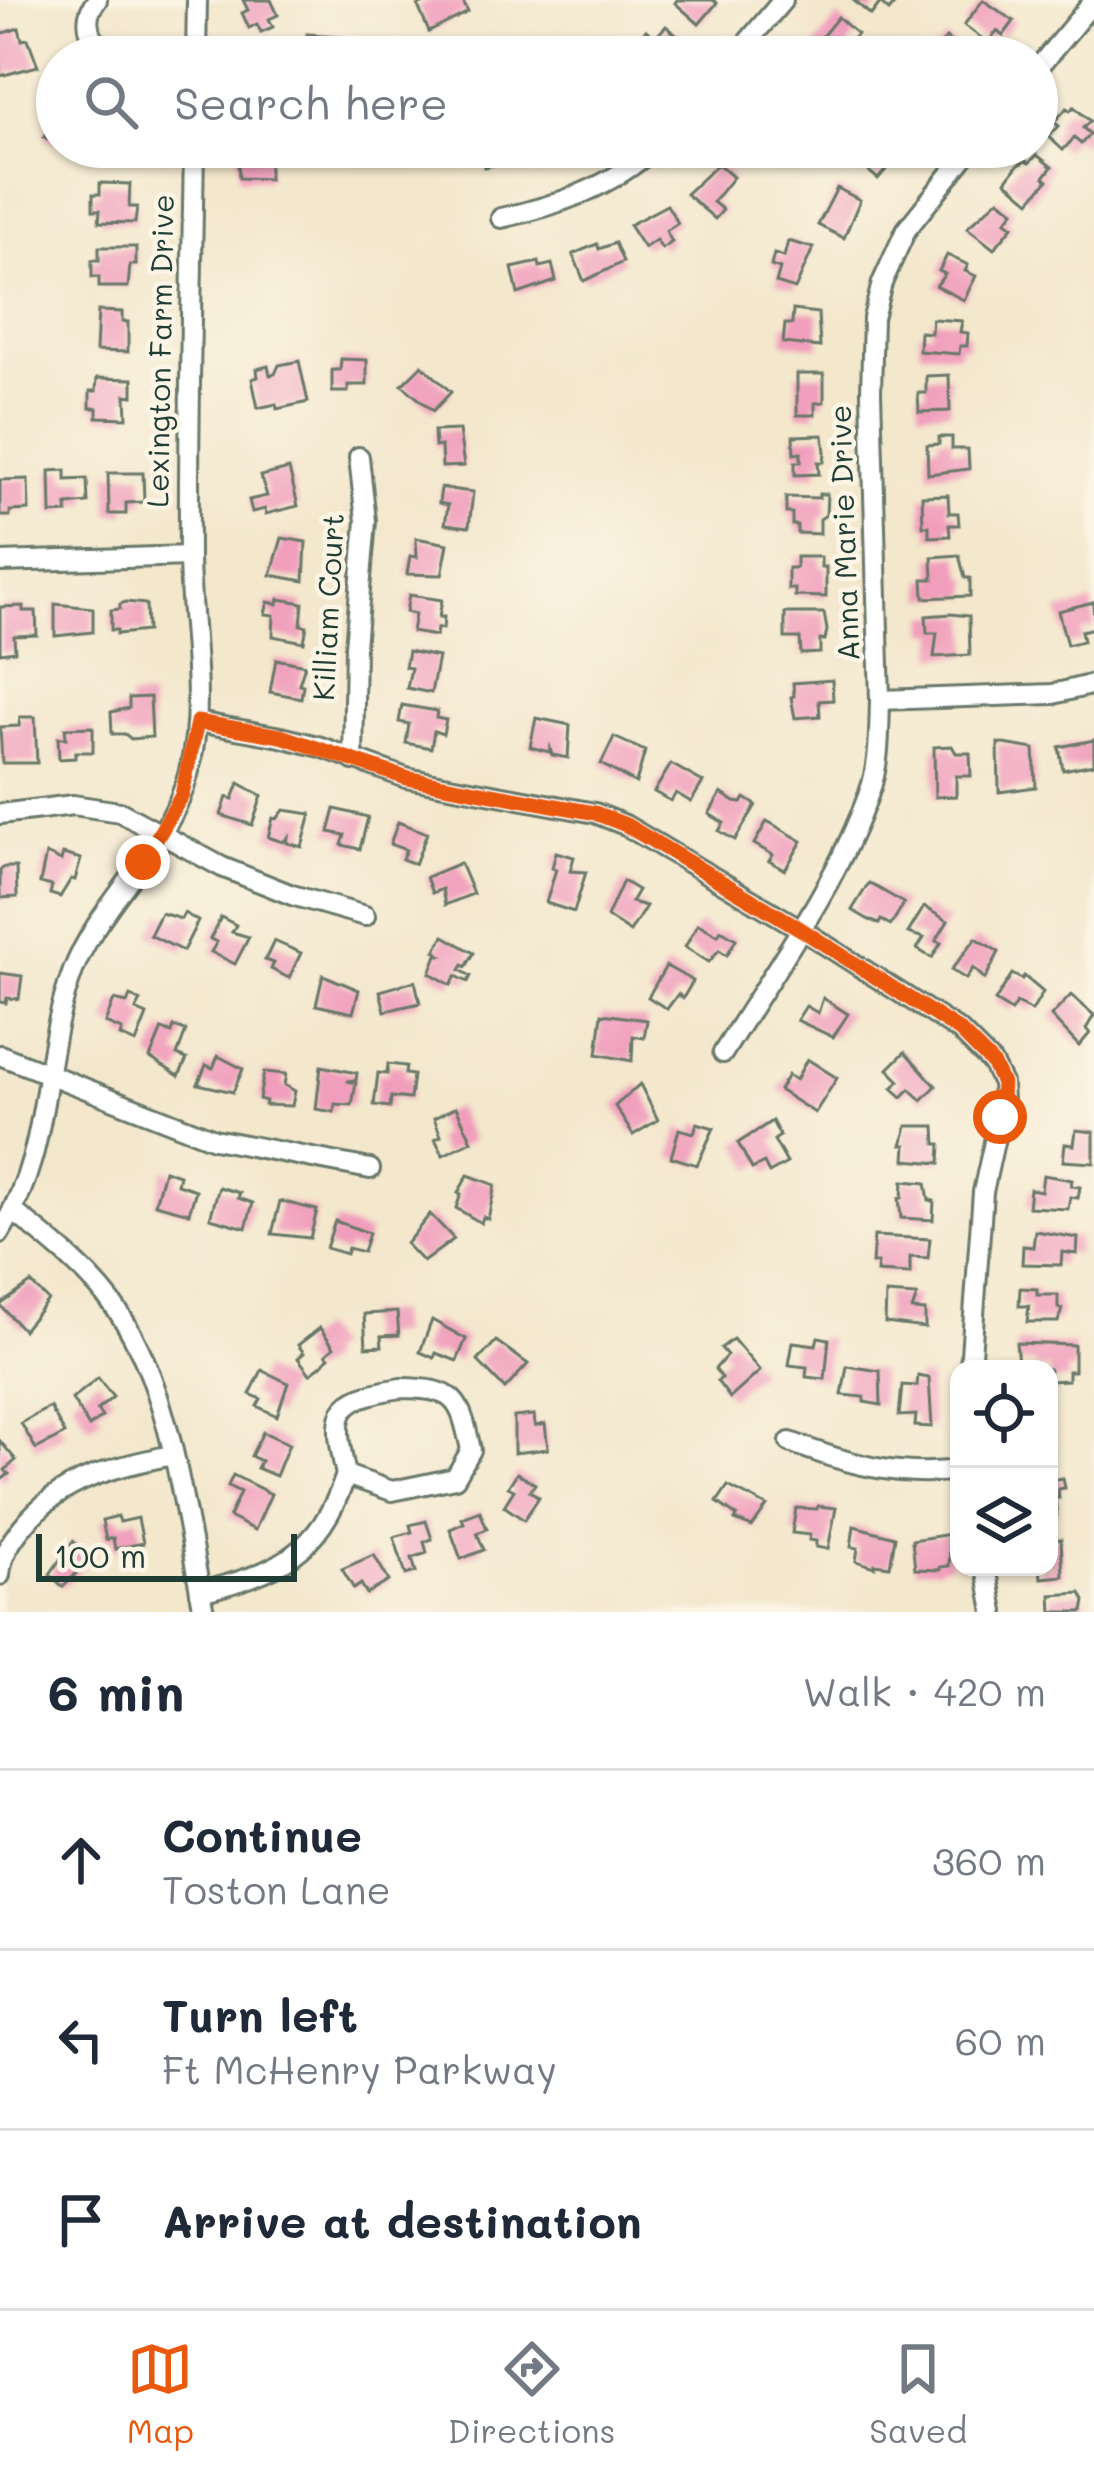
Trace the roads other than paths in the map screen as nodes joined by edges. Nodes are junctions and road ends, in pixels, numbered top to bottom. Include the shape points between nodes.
1 (97, 0) edge
2 (196, 0) edge
3 (783, 0) edge
4 (1094, 2) edge
5 (92, 36) edge
6 (196, 36) edge
7 (753, 36) edge
8 (1058, 44) edge
9 (194, 168) edge
10 (624, 168) edge
11 (955, 168) edge
12 (500, 218) dead end
13 (359, 457) dead end
14 (189, 556) junction
15 (0, 562) edge
16 (1094, 684) edge
17 (880, 700) junction
18 (197, 722) junction
19 (353, 760) junction
20 (0, 814) edge
21 (161, 834) junction
22 (365, 916) dead end
23 (799, 928) junction
24 (723, 1053) dead end
25 (0, 1054) edge
26 (51, 1073) junction
27 (370, 1169) dead end
28 (14, 1211) junction
29 (0, 1233) edge
30 (971, 1360) edge
31 (790, 1442) dead end
32 (172, 1455) junction
33 (950, 1471) edge
34 (346, 1475) junction
35 (0, 1576) edge
36 (988, 1576) edge
37 (202, 1602) edge
38 (994, 1612) edge

1 - 5 street via 88,10
2 - 6 street
3 - 7 street
4 - 8 street
9 - 14 street, Lexington Farm Drive
10 - 12 street via 593,189
11 - 17 street, Anna Marie Drive via 906,230 874,318
13 - 19 street, Killiam Court via 366,521
14 - 15 street
14 - 18 street, Lexington Farm Drive
16 - 17 street via 1053,694
17 - 23 street, Anna Marie Drive via 869,793
18 - 19 street via 281,736
18 - 21 street, Lexington Farm Drive via 182,795
19 - 23 street via 406,778 595,813
20 - 21 street via 96,807
21 - 22 street via 240,874
21 - 26 street, Lexington Farm Drive via 73,971
23 - 24 street, Anna Marie Drive
23 - 30 street via 960,1031 1002,1083 978,1232
25 - 26 street
26 - 27 street via 214,1139
26 - 28 street, Lexington Farm Drive via 39,1144
28 - 29 street, Lexington Farm Drive
28 - 32 street via 117,1310 155,1385
31 - 33 street via 880,1471
32 - 35 street via 63,1490 15,1537
32 - 37 street
34 - 34 street via 392,1491 455,1478 471,1450 462,1408 440,1389 360,1395 336,1431
34 - 37 street via 334,1511 295,1555
36 - 38 street

